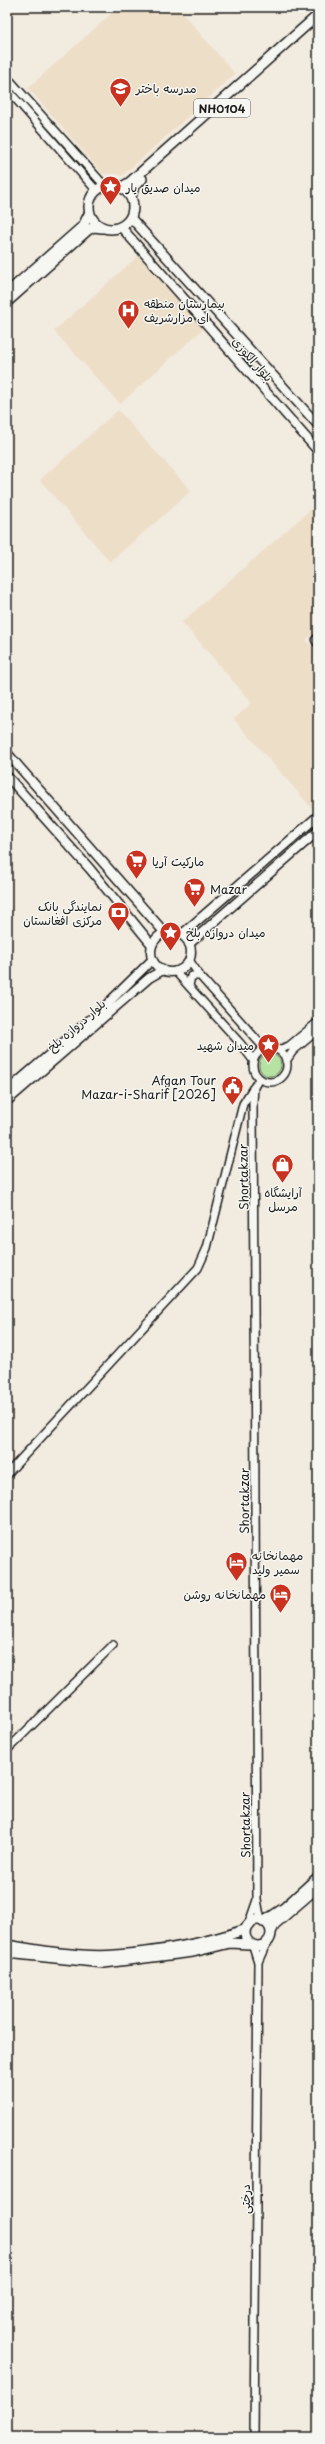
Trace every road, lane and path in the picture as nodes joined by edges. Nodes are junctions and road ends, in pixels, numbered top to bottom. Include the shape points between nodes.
1 (318, 15) edge
2 (318, 22) edge
3 (7, 77) edge
4 (7, 89) edge
5 (104, 185) junction
6 (122, 187) junction
7 (96, 190) junction
8 (132, 198) junction
9 (90, 214) junction
10 (131, 218) junction
11 (121, 227) junction
12 (102, 228) junction
13 (7, 293) edge
14 (7, 302) edge
15 (318, 425) edge
16 (318, 451) edge
17 (318, 638) edge
18 (318, 643) edge
19 (7, 753) edge
20 (7, 776) edge
21 (318, 816) edge
22 (318, 831) edge
23 (165, 933) junction
24 (181, 935) junction
25 (189, 944) junction
26 (152, 946) junction
27 (152, 960) junction
28 (189, 960) junction
29 (163, 970) junction
30 (175, 971) junction
31 (200, 976) junction
32 (189, 986) junction
33 (318, 1022) edge
34 (318, 1030) edge
35 (252, 1034) junction
36 (240, 1043) junction
37 (266, 1049) junction
38 (278, 1050) junction
39 (253, 1060) junction
40 (286, 1062) junction
41 (259, 1079) junction
42 (254, 1088) junction
43 (7, 1092) edge
44 (7, 1101) edge
45 (7, 1474) edge
46 (113, 1644) dead end
47 (7, 1750) edge
48 (318, 1878) edge
49 (318, 1887) edge
50 (258, 1903) junction
51 (273, 1915) junction
52 (262, 1921) junction
53 (247, 1927) junction
54 (272, 1932) junction
55 (266, 1944) junction
56 (251, 1945) junction
57 (7, 1946) edge
58 (7, 1954) edge
59 (258, 1962) junction
60 (254, 2437) edge

1 - 6 highway, NH0104
2 - 8 highway, NH0104 via 134,186
3 - 5 street
4 - 7 street
5 - 6 highway
5 - 7 highway
6 - 8 highway
7 - 9 highway via 89,201
8 - 10 highway, NH0104
9 - 12 highway
9 - 13 highway via 83,226
10 - 11 highway
10 - 15 main road, بلوار الکوزی
11 - 12 highway
11 - 16 main road, بلوار الکوزی
12 - 14 highway via 94,227 88,230
17 - 18 main road
19 - 23 main road
20 - 26 main road via 90,869
21 - 24 main road
22 - 25 main road
23 - 24 main road
23 - 26 main road via 157,937
24 - 25 main road
25 - 28 main road
26 - 27 main road
27 - 29 main road
27 - 43 main road, بلوار دروازه بلخ via 100,1011
28 - 30 main road via 186,965
28 - 31 street
29 - 30 main road
29 - 44 main road, بلوار دروازه بلخ via 143,982
30 - 32 street
31 - 32 street via 190,976
31 - 35 street
32 - 36 street
33 - 38 street via 289,1046
34 - 40 street via 293,1051
35 - 36 street via 249,1042
35 - 37 street
36 - 39 street
37 - 38 street
37 - 39 street via 260,1051
38 - 40 street
39 - 41 street via 252,1067
40 - 41 street via 285,1073 278,1080 268,1082
41 - 42 street, Shortakzar
42 - 45 street via 243,1104 207,1248 198,1268
42 - 50 street, Shortakzar
46 - 47 street
48 - 51 highway
49 - 54 highway via 275,1924
50 - 51 street via 265,1913
50 - 52 street
50 - 53 street, Shortakzar
51 - 52 highway
52 - 53 highway
52 - 54 highway
53 - 56 highway via 246,1940
53 - 57 highway via 206,1941 115,1956 42,1952
54 - 55 highway
55 - 56 highway
55 - 59 street
56 - 58 highway via 230,1944 193,1952 104,1963
56 - 59 street
59 - 60 street, درختی

